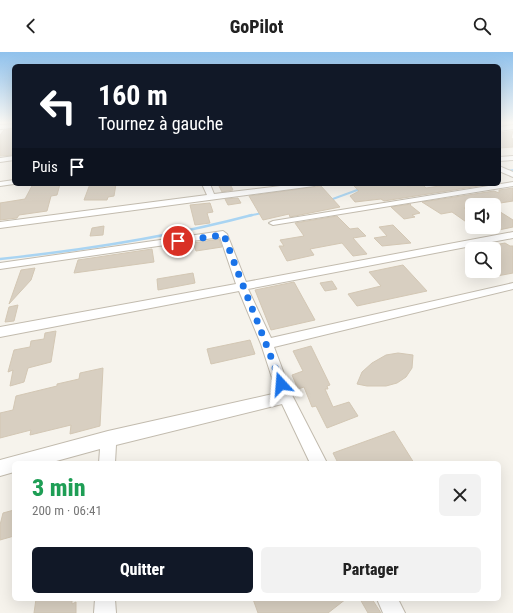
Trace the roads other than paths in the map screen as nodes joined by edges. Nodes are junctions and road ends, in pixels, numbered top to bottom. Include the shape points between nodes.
1 (12, 158) edge
2 (513, 158) edge
3 (0, 160) edge
4 (501, 160) edge
5 (501, 169) edge
6 (513, 175) edge
7 (12, 182) edge
8 (0, 184) edge
9 (513, 184) edge
10 (207, 186) edge
11 (298, 186) edge
12 (501, 186) edge
13 (501, 186) edge
14 (211, 197) junction
15 (273, 223) dead end
16 (0, 225) edge
17 (513, 235) edge
18 (0, 266) edge
19 (242, 286) junction
20 (513, 286) edge
21 (0, 332) edge
22 (267, 344) junction
23 (286, 397) junction
24 (108, 439) junction
25 (27, 461) edge
26 (107, 461) edge
27 (318, 461) edge
28 (12, 465) edge
29 (0, 468) edge
30 (105, 601) edge
31 (388, 601) edge
32 (105, 613) edge
33 (394, 613) edge

1 - 3 street
2 - 4 street
5 - 6 street
7 - 8 street
9 - 12 street
10 - 14 street
11 - 14 street
13 - 15 street
14 - 16 street
17 - 19 street
18 - 19 street via 223,234
19 - 21 street
19 - 22 street
20 - 22 street
22 - 23 street
23 - 24 street
23 - 27 street
24 - 25 street
24 - 26 street
28 - 29 street
30 - 32 street
31 - 33 street

